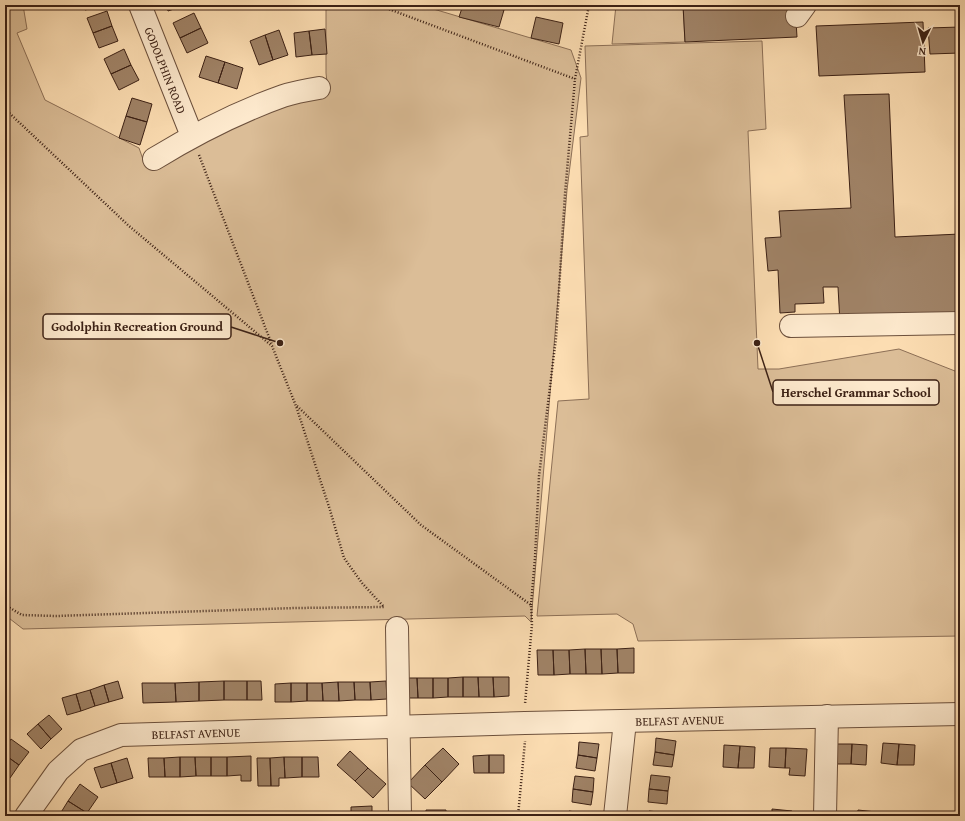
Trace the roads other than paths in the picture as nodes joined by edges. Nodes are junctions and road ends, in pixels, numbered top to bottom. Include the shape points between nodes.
1 (140, 5) edge
2 (319, 88) dead end
3 (192, 136) junction
4 (154, 160) dead end
5 (960, 322) edge
6 (791, 326) dead end
7 (397, 628) dead end
8 (960, 714) edge
9 (827, 716) junction
10 (625, 721) junction
11 (399, 726) junction
12 (26, 816) edge
13 (400, 816) edge
14 (615, 816) edge
15 (825, 816) edge

1 - 3 street, GODOLPHIN ROAD
2 - 3 street via 284,95
3 - 4 street
5 - 6 street
7 - 11 street
8 - 9 street, BELFAST AVENUE
9 - 10 street, BELFAST AVENUE
9 - 15 street
10 - 11 street, BELFAST AVENUE
10 - 14 street
11 - 12 street, BELFAST AVENUE via 121,735 81,750 58,770
11 - 13 street

